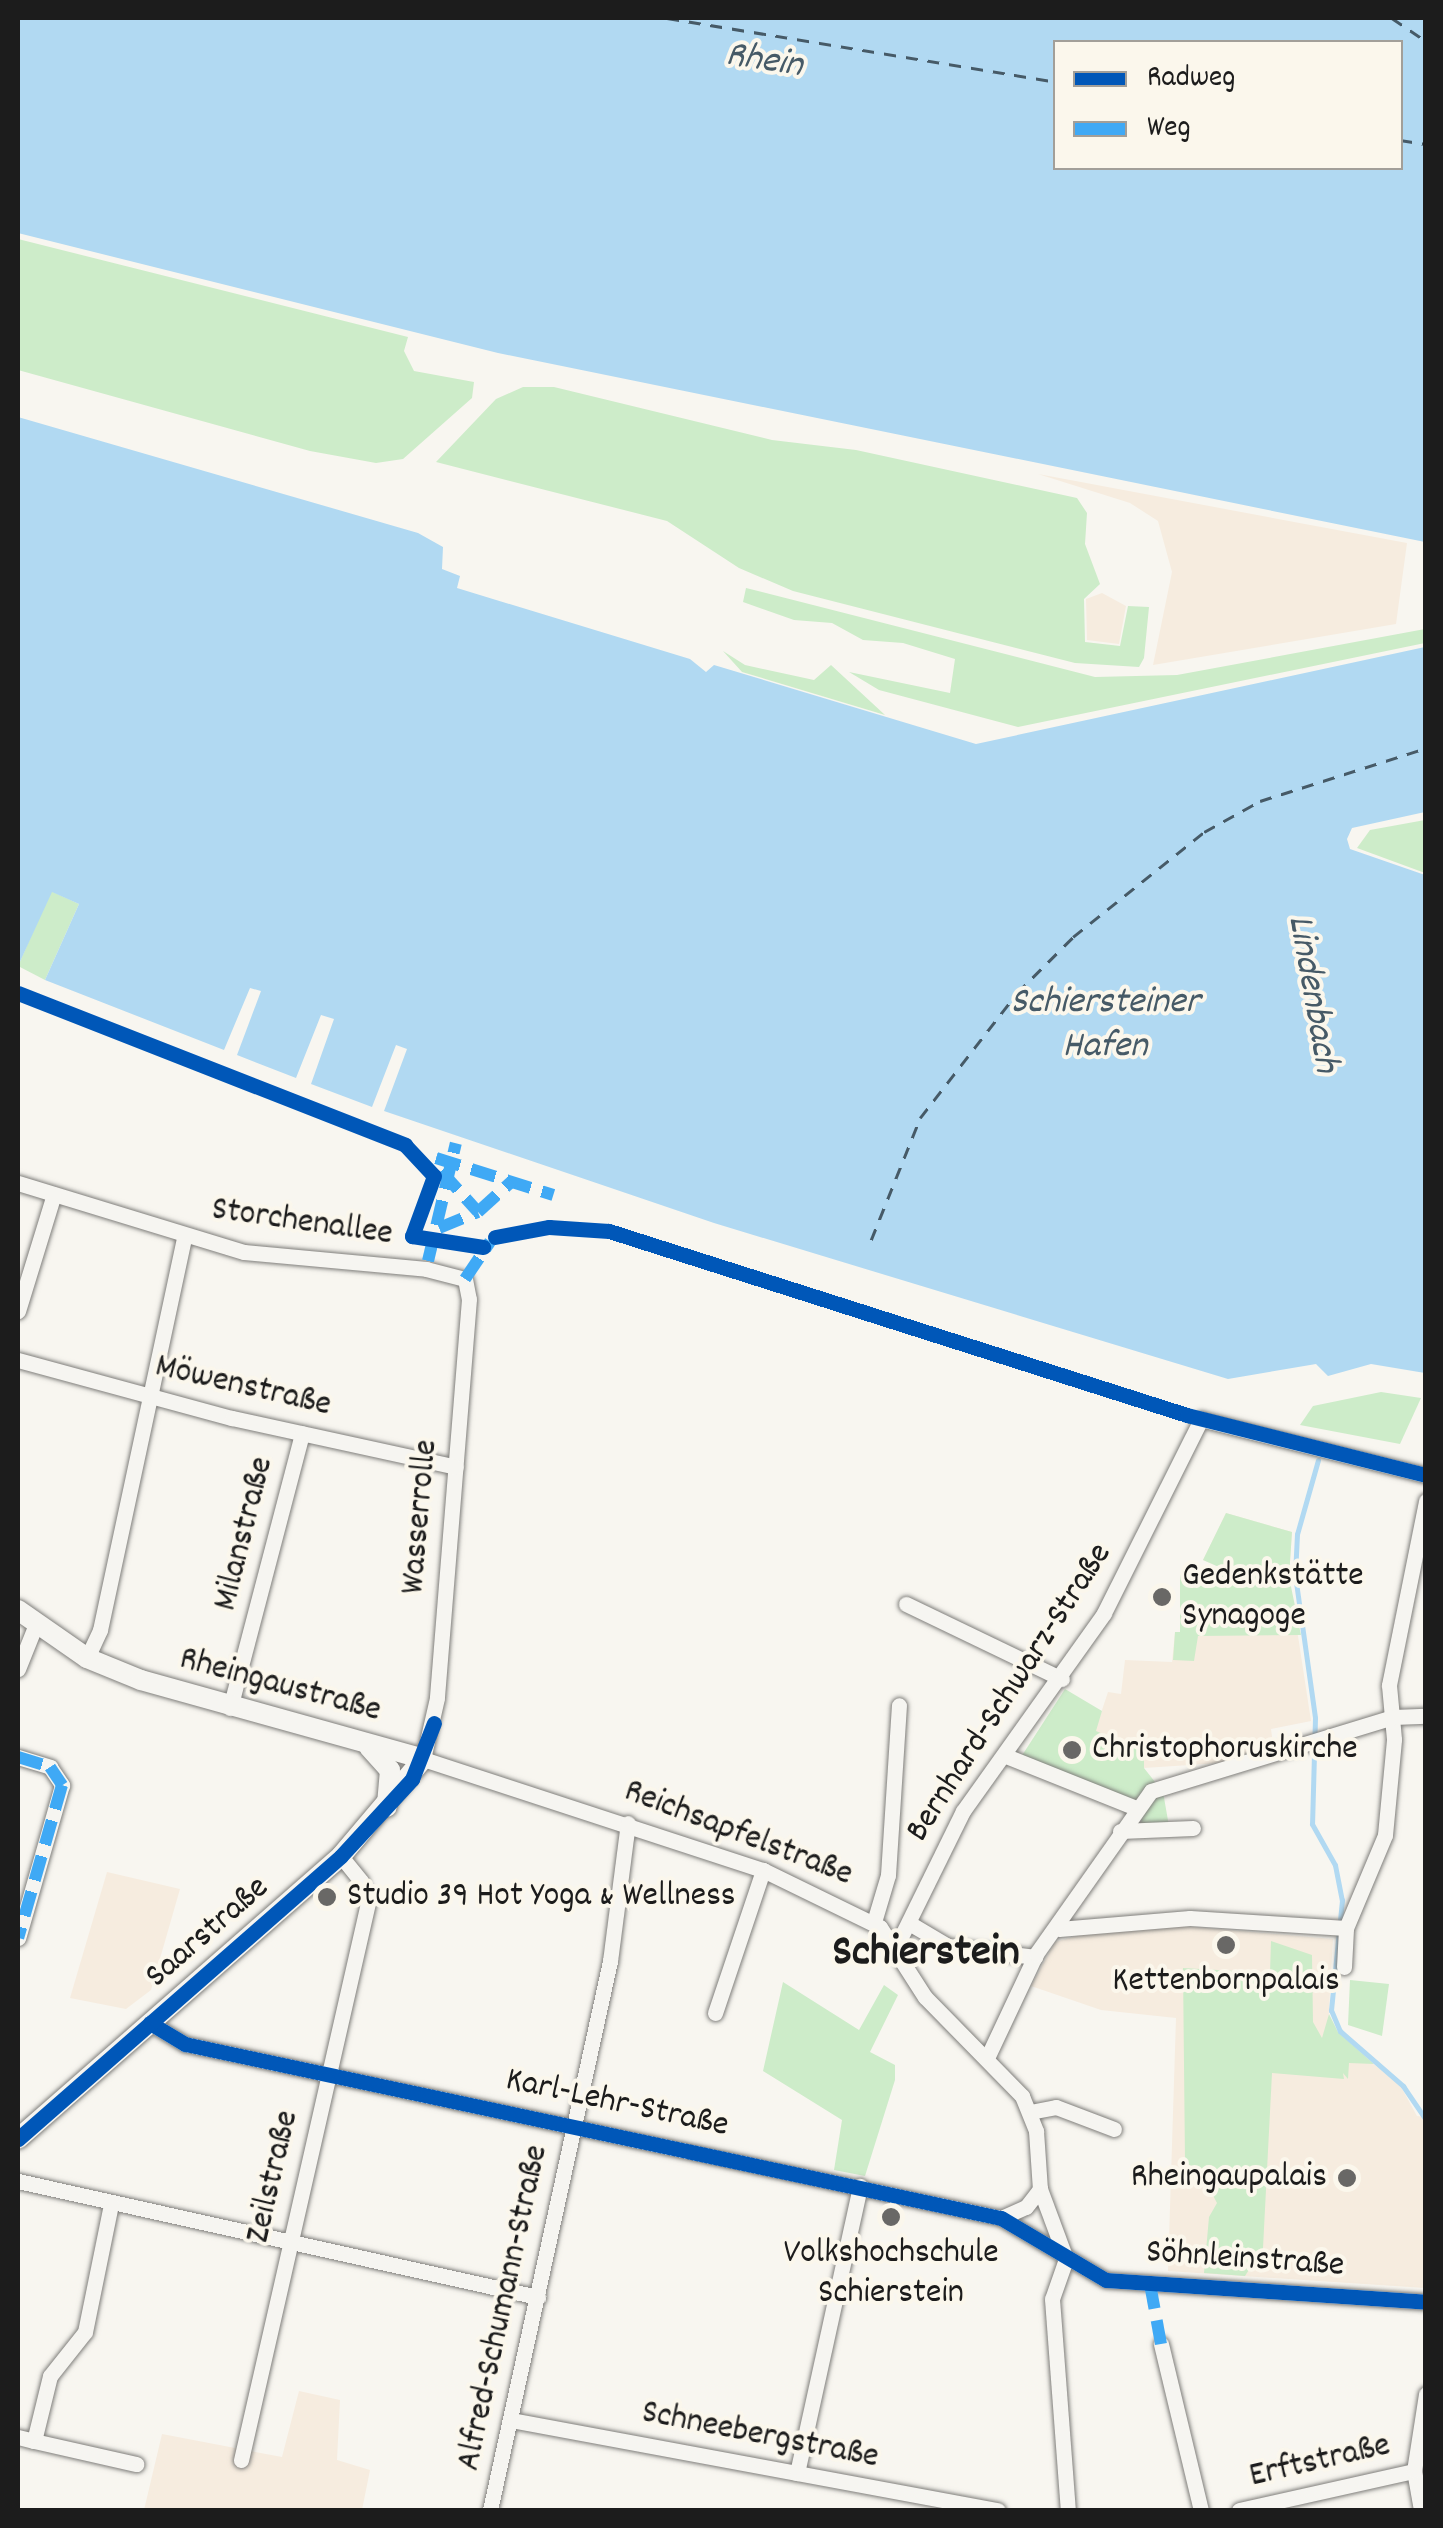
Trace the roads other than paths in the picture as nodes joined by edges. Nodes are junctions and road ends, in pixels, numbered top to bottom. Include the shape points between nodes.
1 (18, 1182) edge
2 (54, 1194) junction
3 (184, 1237) junction
4 (465, 1279) joint
5 (18, 1311) edge
6 (18, 1360) edge
7 (146, 1395) junction
8 (302, 1433) junction
9 (456, 1468) junction
10 (1426, 1475) edge
11 (1426, 1500) edge
12 (906, 1604) dead end
13 (18, 1610) edge
14 (36, 1624) junction
15 (89, 1656) junction
16 (18, 1669) edge
17 (1062, 1680) junction
18 (899, 1704) dead end
19 (230, 1708) junction
20 (1426, 1716) edge
21 (1392, 1717) junction
22 (367, 1745) junction
23 (1006, 1756) junction
24 (18, 1757) edge
25 (423, 1759) junction
26 (1136, 1808) junction
27 (387, 1809) junction
28 (628, 1823) junction
29 (1193, 1828) dead end
30 (1120, 1831) junction
31 (342, 1856) junction
32 (763, 1870) junction
33 (874, 1922) junction
34 (910, 1923) junction
35 (1059, 1928) junction
36 (1339, 1928) junction
37 (18, 1938) edge
38 (898, 1946) junction
39 (1035, 1957) junction
40 (1344, 1967) dead end
41 (715, 2013) dead end
42 (150, 2023) junction
43 (987, 2058) junction
44 (328, 2074) junction
45 (1030, 2112) junction
46 (574, 2126) junction
47 (1114, 2129) dead end
48 (18, 2138) edge
49 (18, 2181) edge
50 (860, 2186) junction
51 (1040, 2189) junction
52 (111, 2204) junction
53 (1001, 2218) junction
54 (290, 2243) junction
55 (1066, 2259) junction
56 (538, 2296) junction
57 (1426, 2302) edge
58 (1161, 2344) dead end
59 (1426, 2394) edge
60 (510, 2420) junction
61 (26, 2439) edge
62 (241, 2460) dead end
63 (136, 2464) dead end
64 (1414, 2472) junction
65 (798, 2473) junction
66 (490, 2510) edge
67 (998, 2510) edge
68 (1068, 2510) edge
69 (1201, 2510) edge
70 (1239, 2510) edge
71 (1421, 2510) edge

1 - 2 street, Storchenallee
2 - 3 street, Storchenallee
2 - 5 street
3 - 4 street, Storchenallee via 269,1256 426,1269
3 - 7 street
4 - 9 street, Wasserrolle
6 - 7 street, Möwenstraße
7 - 8 street, Möwenstraße
7 - 15 street
8 - 9 street, Möwenstraße
8 - 19 street, Milanstraße
9 - 25 street, Wasserrolle via 436,1698
10 - 17 street, Bernhard-Schwarz-Straße via 1201,1419 1123,1579
11 - 21 street via 1389,1684
12 - 17 street
13 - 14 main road, Rheingaustraße
14 - 15 main road, Rheingaustraße
14 - 16 street
15 - 19 main road, Rheingaustraße
17 - 23 street, Bernhard-Schwarz-Straße
18 - 33 street via 888,1876
19 - 22 main road, Rheingaustraße
20 - 21 street
21 - 26 street via 1314,1746 1166,1784
21 - 36 street via 1386,1834
22 - 25 main road, Rheingaustraße
22 - 27 main road via 390,1770
23 - 26 street
23 - 34 street, Bernhard-Schwarz-Straße via 954,1827
24 - 37 street via 50,1768 62,1785
25 - 27 main road, Saarstraße
25 - 28 street, Reichsapfelstraße
26 - 30 street
27 - 31 main road, Saarstraße
28 - 32 street, Reichsapfelstraße
28 - 46 street, Alfred-Schumann-Straße via 610,1960
29 - 30 street
30 - 35 street
31 - 42 main road, Saarstraße
31 - 44 street, Zeilstraße via 368,1903
32 - 33 street, Reichsapfelstraße
32 - 41 street
33 - 38 street, Reichsapfelstraße
34 - 38 street, Bernhard-Schwarz-Straße
34 - 39 street via 948,1946
35 - 36 street via 1190,1918
35 - 39 street
36 - 40 street
38 - 43 street, Reichsapfelstraße via 925,1997
39 - 43 street
42 - 44 street, Karl-Lehr-Straße via 185,2044
42 - 48 main road, Saarstraße
43 - 45 street, Reichsapfelstraße
44 - 46 street, Karl-Lehr-Straße
44 - 54 street, Zeilstraße
45 - 47 street via 1056,2107
45 - 51 street
46 - 50 street, Karl-Lehr-Straße
46 - 56 street, Alfred-Schumann-Straße
49 - 52 street
50 - 53 street, Karl-Lehr-Straße
50 - 65 street
51 - 53 street via 1026,2206
51 - 55 street
52 - 54 street
52 - 61 street via 85,2332 50,2376
53 - 55 street, Karl-Lehr-Straße
54 - 56 street
54 - 62 street, Zeilstraße
55 - 57 street, Söhnleinstraße via 1113,2280
55 - 68 street via 1052,2300
56 - 60 street, Alfred-Schumann-Straße
58 - 69 street
59 - 64 street
60 - 65 street, Schneebergstraße
60 - 66 street, Alfred-Schumann-Straße
61 - 63 street
64 - 70 street, Erftstraße
64 - 71 street
65 - 67 street, Schneebergstraße

